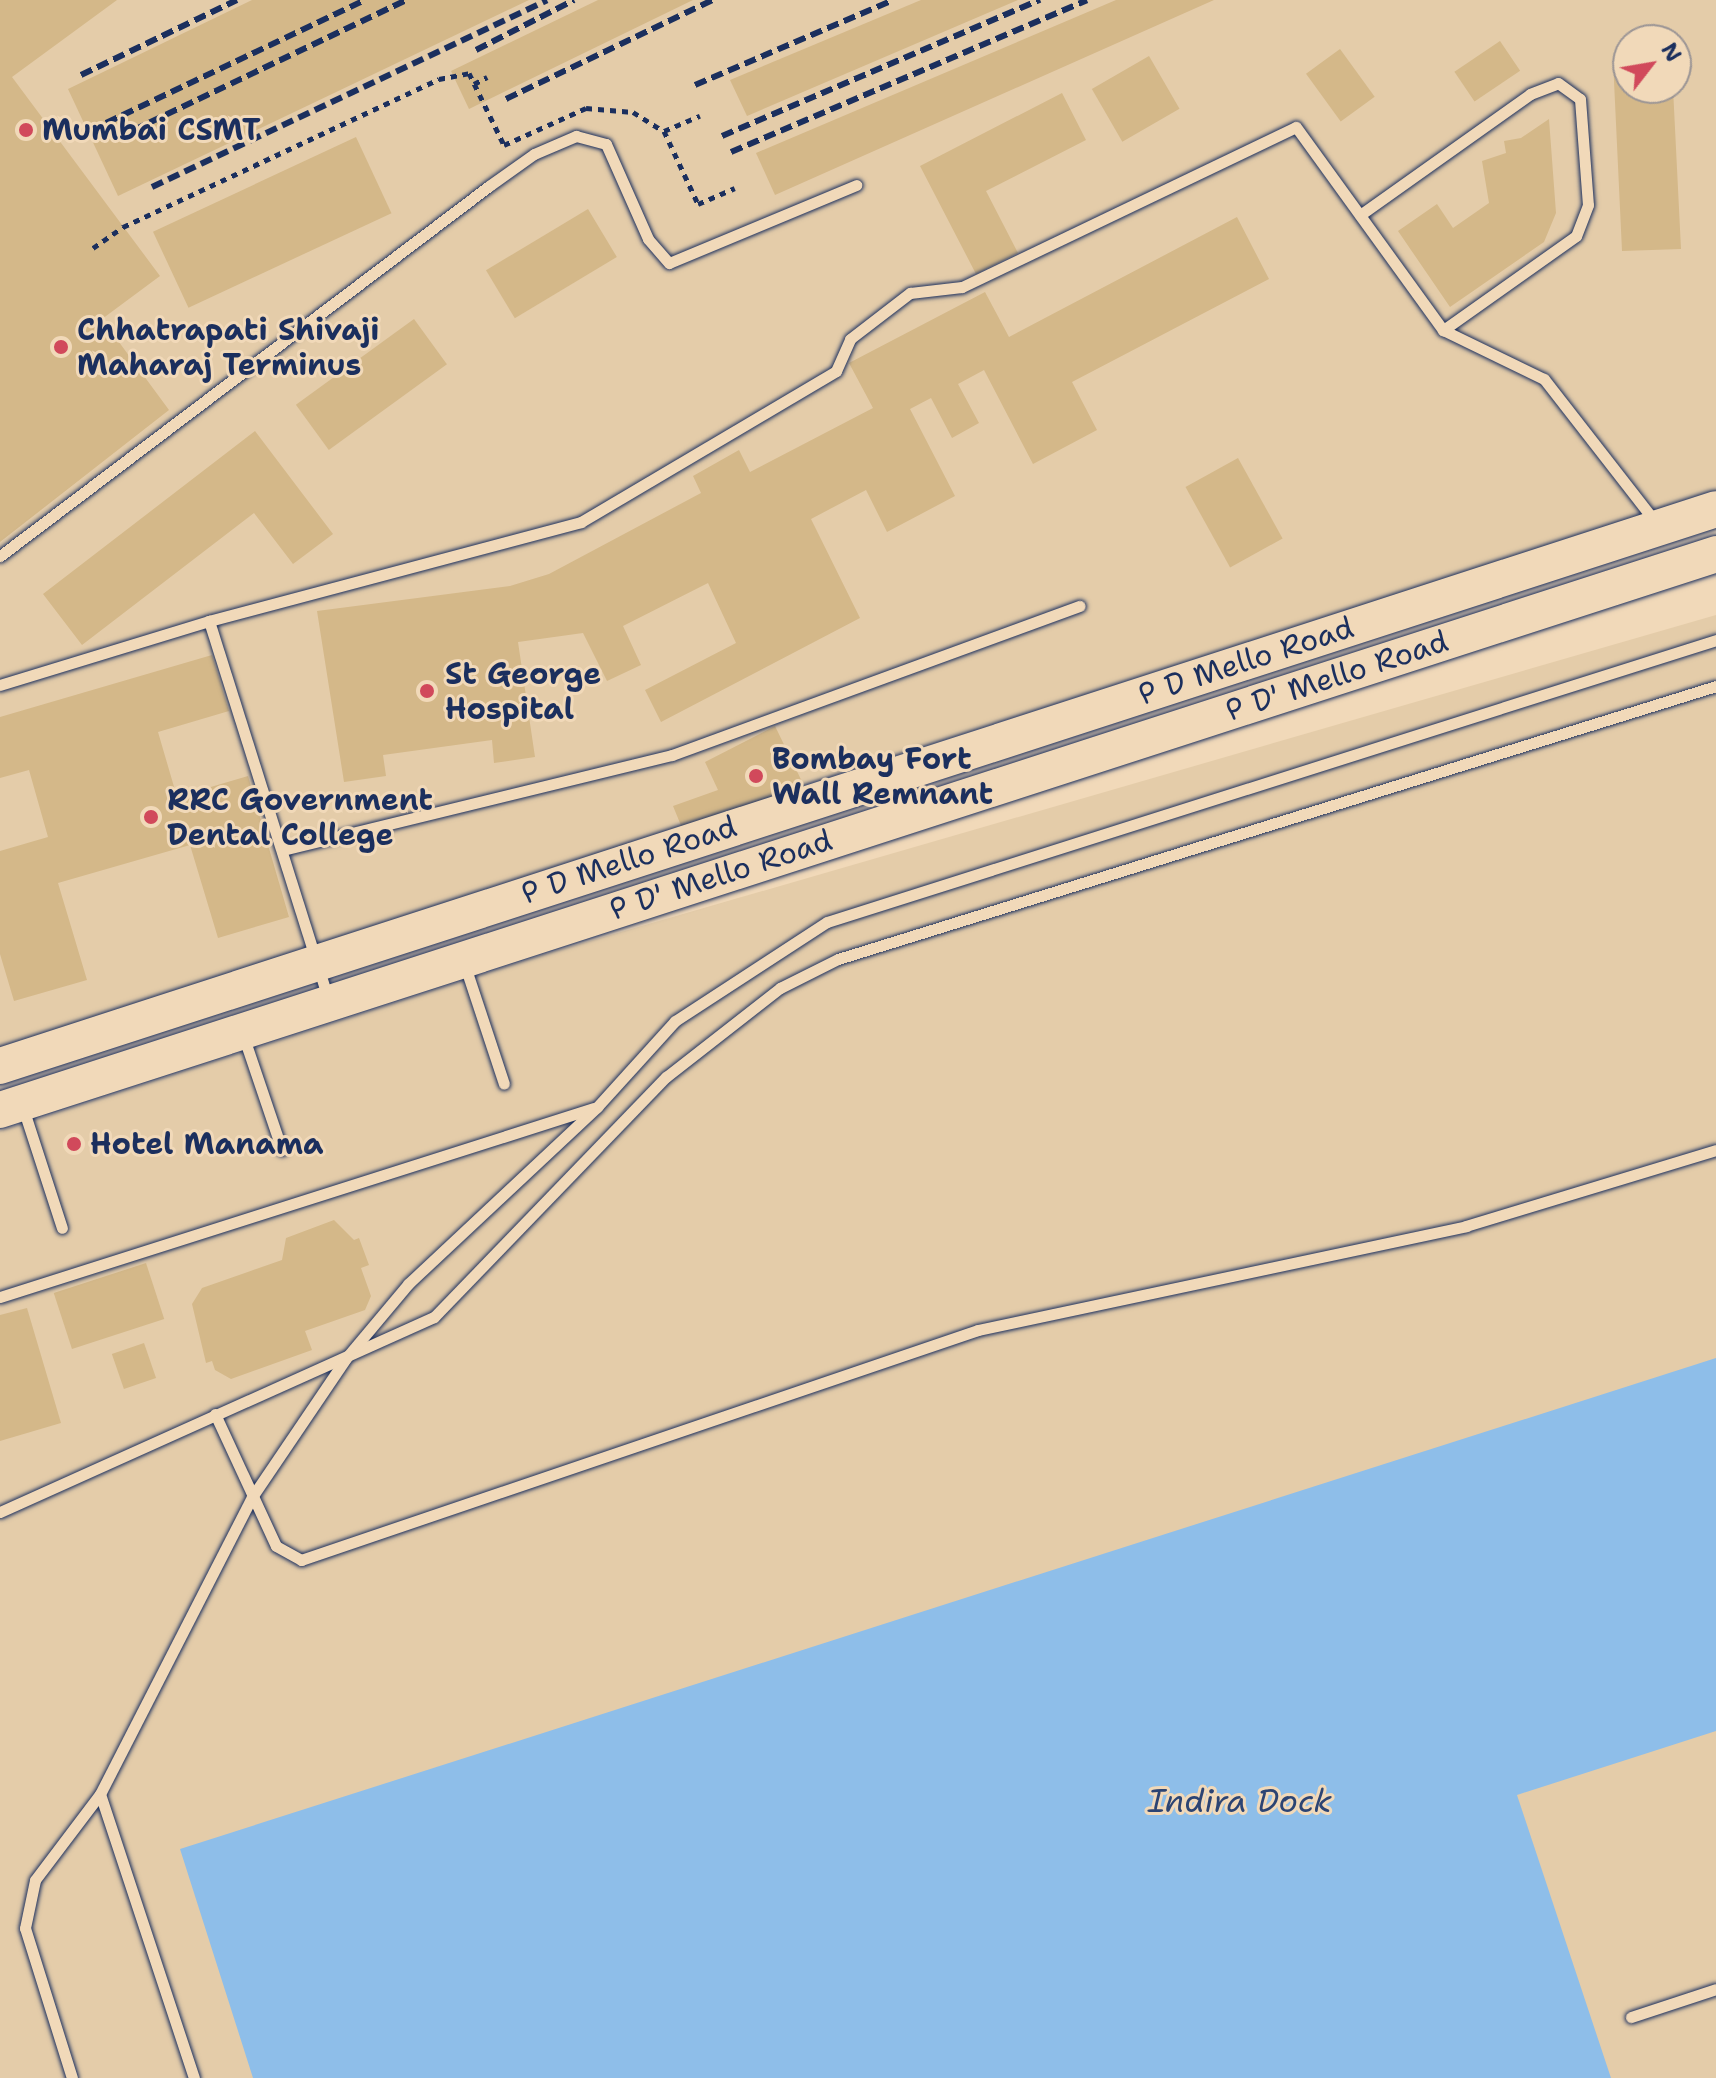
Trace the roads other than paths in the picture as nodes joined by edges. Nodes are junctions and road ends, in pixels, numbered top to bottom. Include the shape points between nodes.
1 (856, 185) dead end
2 (1360, 215) junction
3 (1443, 330) junction
4 (1716, 509) edge
5 (1659, 527) junction
6 (1716, 554) edge
7 (0, 556) edge
8 (1080, 606) dead end
9 (209, 621) junction
10 (1716, 640) edge
11 (0, 685) edge
12 (1716, 686) edge
13 (282, 850) junction
14 (463, 959) junction
15 (318, 960) junction
16 (330, 1003) junction
17 (243, 1033) junction
18 (0, 1066) edge
19 (504, 1084) dead end
20 (11, 1107) edge
21 (597, 1107) junction
22 (282, 1150) dead end
23 (1716, 1150) edge
24 (62, 1228) dead end
25 (0, 1297) edge
26 (346, 1358) junction
27 (215, 1414) junction
28 (252, 1497) junction
29 (0, 1512) edge
30 (100, 1794) junction
31 (1716, 1989) edge
32 (1631, 2017) dead end
33 (72, 2078) edge
34 (194, 2078) edge

1 - 7 lane via 669,263 648,239 606,144 576,136 548,148 489,186
2 - 3 lane
2 - 3 lane via 1530,94 1558,83 1580,99 1588,205 1576,236
2 - 9 lane via 1296,127 962,287 910,293 850,339 836,371 581,522
3 - 5 lane via 1544,379
4 - 5 main road, P D Mello Road
5 - 15 main road, P D Mello Road
6 - 14 main road, P D' Mello Road
8 - 13 lane via 672,755
9 - 11 lane
9 - 13 lane
10 - 21 lane via 827,922 675,1021
12 - 26 lane via 838,959 780,988 666,1077 434,1317
13 - 15 lane
14 - 16 main road, P D' Mello Road
14 - 19 lane
15 - 16 lane
15 - 18 main road, P D Mello Road
16 - 17 main road, P D' Mello Road
17 - 20 main road, P D' Mello Road
17 - 22 lane
20 - 24 lane
21 - 25 lane
21 - 26 lane via 430,1262
23 - 28 lane via 1466,1226 978,1330 301,1560 276,1546
26 - 27 lane
26 - 28 lane
27 - 28 lane
27 - 29 lane
28 - 30 lane
30 - 33 lane via 35,1880 25,1928
30 - 34 lane
31 - 32 lane

